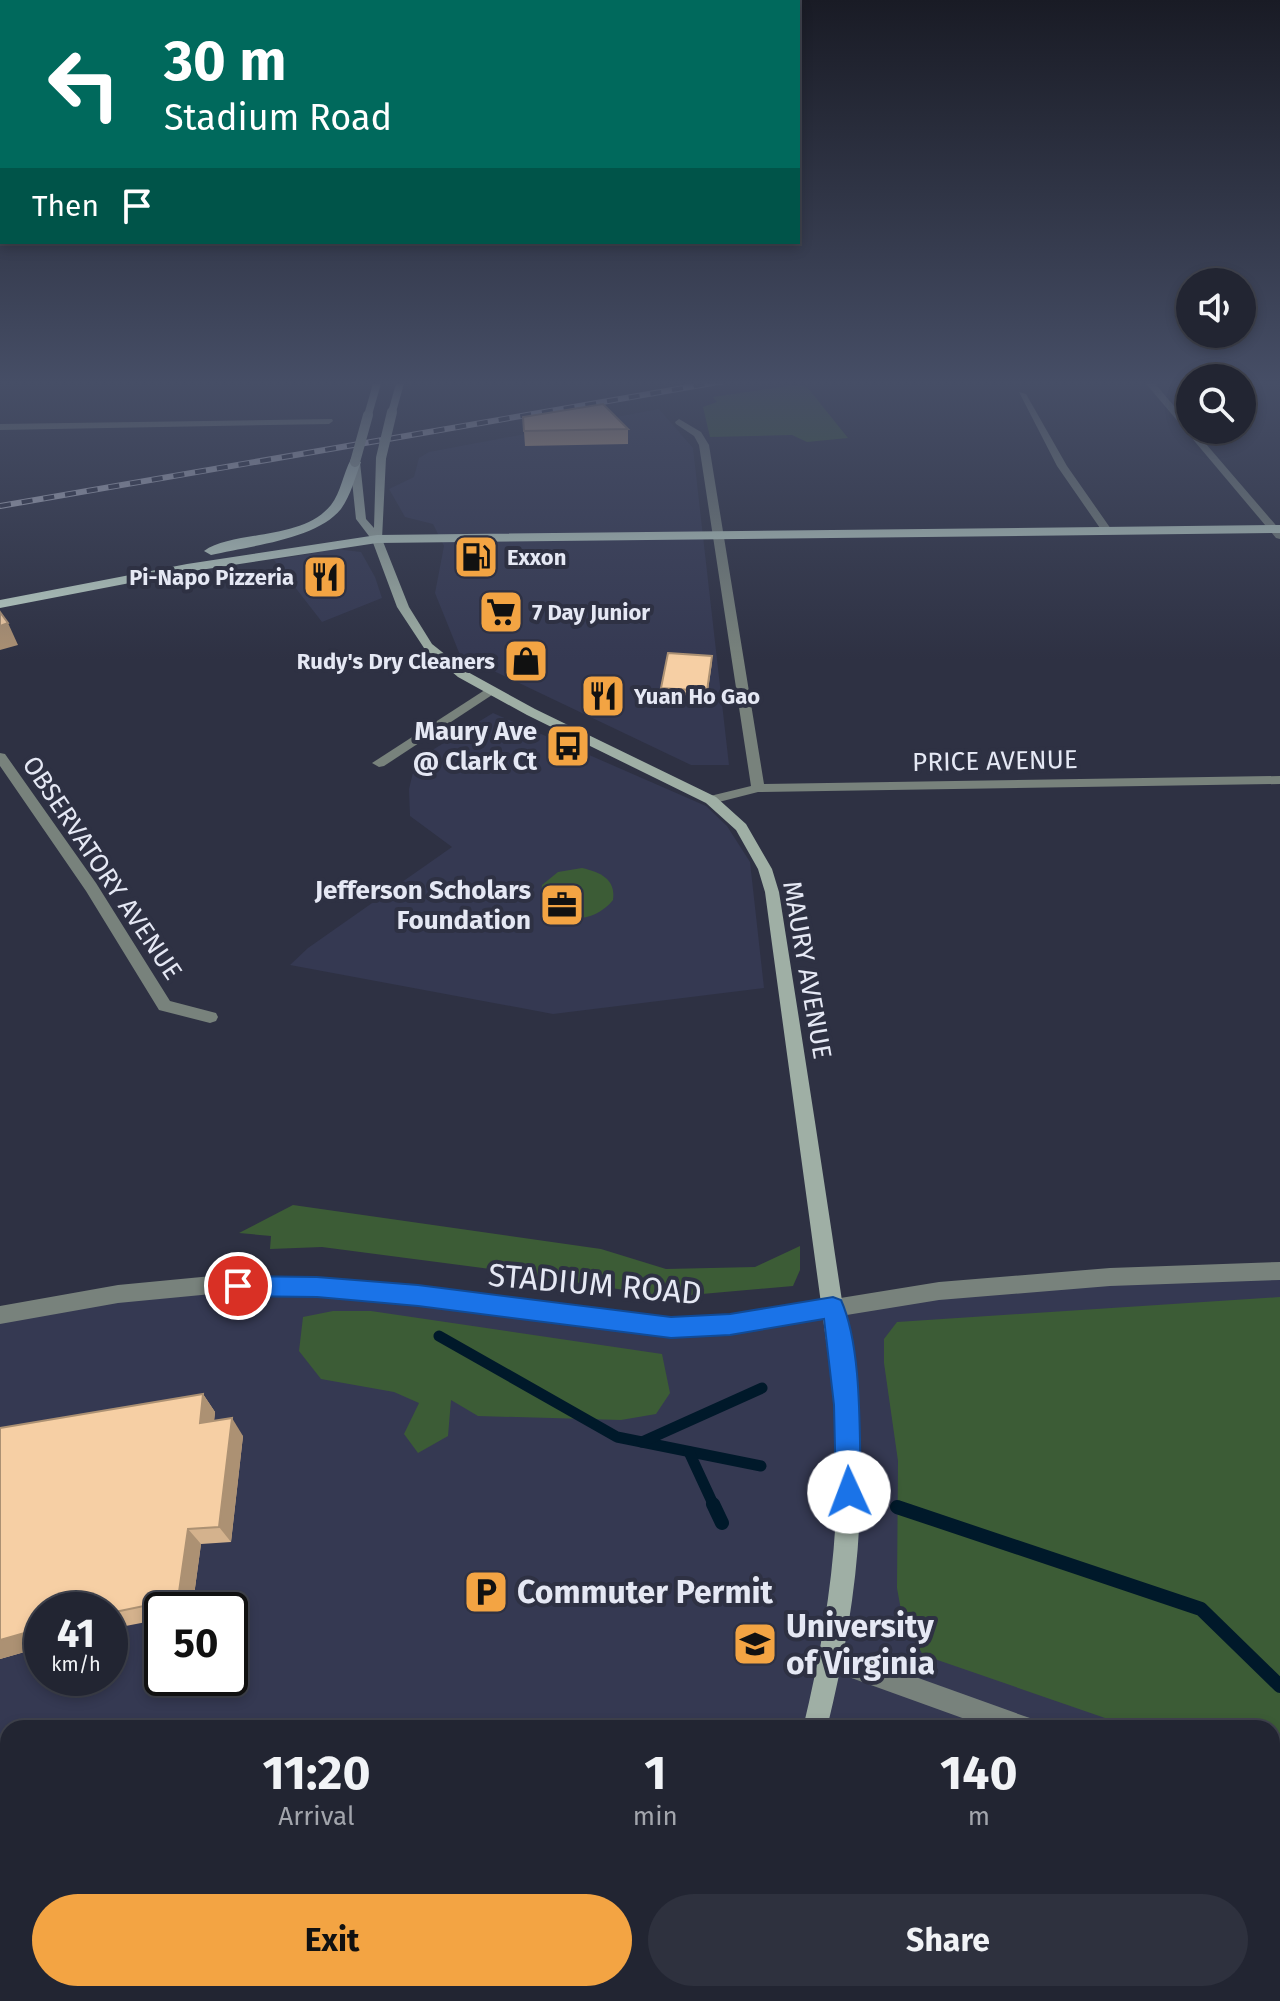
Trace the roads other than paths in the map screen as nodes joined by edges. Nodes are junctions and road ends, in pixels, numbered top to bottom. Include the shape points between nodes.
1 (350, 473) edge
2 (356, 473) edge
3 (380, 473) edge
4 (708, 473) edge
5 (1067, 473) edge
6 (1228, 473) edge
7 (1106, 529) junction
8 (1278, 531) edge
9 (718, 534) junction
10 (377, 539) junction
11 (211, 551) junction
12 (0, 591) edge
13 (0, 604) edge
14 (491, 690) junction
15 (0, 757) edge
16 (379, 763) dead end
17 (1280, 780) edge
18 (758, 788) junction
19 (711, 800) junction
20 (210, 1017) dead end
21 (1280, 1271) edge
22 (833, 1308) junction
23 (0, 1315) edge
24 (832, 1659) junction
25 (817, 1720) edge
26 (1002, 1720) edge

1 - 11 main road via 337,506 326,517 304,528
2 - 10 main road, MAURY AVENUE via 361,519
3 - 10 main road, bridge via 383,517
4 - 9 street
5 - 7 street
6 - 8 street
7 - 8 main road
7 - 9 main road
9 - 10 main road
9 - 18 street
10 - 11 main road via 329,533
10 - 13 main road
10 - 14 main road, MAURY AVENUE via 416,630 443,660
11 - 12 main road
14 - 16 street
14 - 19 main road, MAURY AVENUE
15 - 20 street, OBSERVATORY AVENUE via 91,887 165,1006
17 - 18 street, PRICE AVENUE
18 - 19 street, PRICE AVENUE
19 - 22 main road, MAURY AVENUE via 748,837 772,892
21 - 22 street, STADIUM ROAD via 1110,1277 955,1290
22 - 23 street, STADIUM ROAD via 730,1325 671,1327 418,1295 212,1285 118,1294
22 - 24 main road, MAURY AVENUE via 846,1405 849,1507
24 - 25 main road, MAURY AVENUE
24 - 26 street

